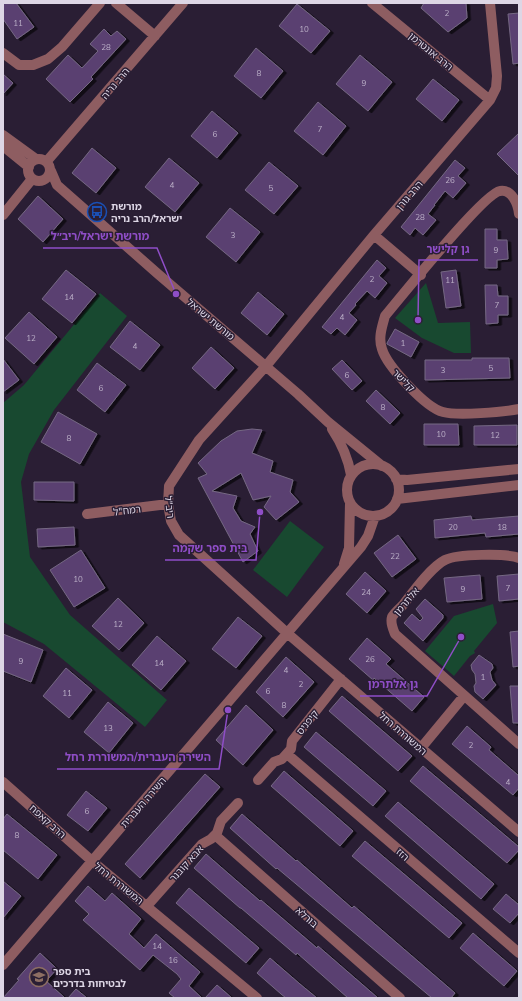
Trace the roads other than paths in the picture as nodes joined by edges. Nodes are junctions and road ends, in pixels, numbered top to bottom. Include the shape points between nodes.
1 (100, 3) edge
2 (116, 3) edge
3 (183, 3) edge
4 (372, 3) edge
5 (490, 3) edge
6 (155, 36) junction
7 (3, 53) edge
8 (490, 100) junction
9 (3, 135) edge
10 (3, 146) edge
11 (36, 159) junction
12 (47, 161) junction
13 (28, 167) junction
14 (51, 171) junction
15 (32, 179) junction
16 (45, 180) junction
17 (57, 184) junction
18 (519, 214) edge
19 (3, 215) edge
20 (374, 236) junction
21 (421, 275) junction
22 (266, 366) junction
23 (519, 409) edge
24 (328, 422) junction
25 (382, 466) junction
26 (519, 469) edge
27 (351, 476) junction
28 (396, 478) junction
29 (519, 485) edge
30 (397, 499) junction
31 (350, 503) junction
32 (168, 504) junction
33 (86, 514) dead end
34 (376, 516) junction
35 (519, 558) edge
36 (344, 567) junction
37 (287, 633) junction
38 (341, 679) junction
39 (464, 696) junction
40 (519, 744) edge
41 (421, 748) junction
42 (286, 754) junction
43 (258, 780) dead end
44 (3, 782) edge
45 (238, 802) dead end
46 (519, 832) edge
47 (214, 835) junction
48 (92, 861) junction
49 (147, 906) junction
50 (519, 953) edge
51 (3, 964) edge
52 (257, 998) edge
53 (400, 998) edge

1 - 7 street via 62,47 48,59 33,65 19,65
2 - 6 street
3 - 6 street, הרב נריה
4 - 8 street, הרב אונטרמן
5 - 8 street, הרב גורן via 497,76 496,88
6 - 12 street, הרב נריה
8 - 20 street, הרב גורן
9 - 11 street
10 - 13 street
11 - 12 street
11 - 13 street
12 - 14 street
13 - 15 street
14 - 16 street
14 - 17 street, מורשת ישראל
15 - 16 street
15 - 19 street
16 - 17 street, מורשת ישראל
17 - 22 street, מורשת ישראל
18 - 21 street, קלישר via 516,200 507,192 499,191 489,197
20 - 21 street
20 - 22 street, הרב גורן
21 - 23 street, קלישר via 385,316 381,332 382,348 389,364 432,407 441,412 475,413
22 - 24 street, מורשת ישראל
22 - 32 street, ריב"ל via 199,440 168,486
24 - 25 street, מורשת ישראל
24 - 27 street, מורשת ישראל via 341,442
25 - 27 street via 368,464
25 - 28 street
26 - 28 street via 407,480
27 - 31 street via 347,489
28 - 30 street
29 - 30 street
30 - 34 street via 389,510
31 - 34 street via 361,513
31 - 36 street, השירה העברית via 349,548
32 - 33 street, רמח"ל
32 - 37 street, ריב"ל via 171,521 179,535
34 - 36 street, השירה העברית via 368,536
35 - 39 street, אלתרמן via 501,555 455,557 445,560 392,617 391,626 395,634
36 - 37 street, השירה העברית
37 - 38 street, המשוררת רחל
37 - 48 street, השירה העברית
38 - 41 street, המשוררת רחל
38 - 42 street, קיפניס via 292,741 291,749
39 - 40 street, אלתרמן
39 - 41 street
41 - 46 street, המשוררת רחל
42 - 43 street, קיפניס via 274,762
42 - 50 street, הזז
44 - 48 street, הרב קאפח
45 - 47 street, אבא קובנר via 221,821
47 - 49 street, אבא קובנר via 202,844
47 - 53 street, בורלא
48 - 49 street, המשוררת רחל
48 - 51 street, השירה העברית
49 - 52 street, המשוררת רחל

